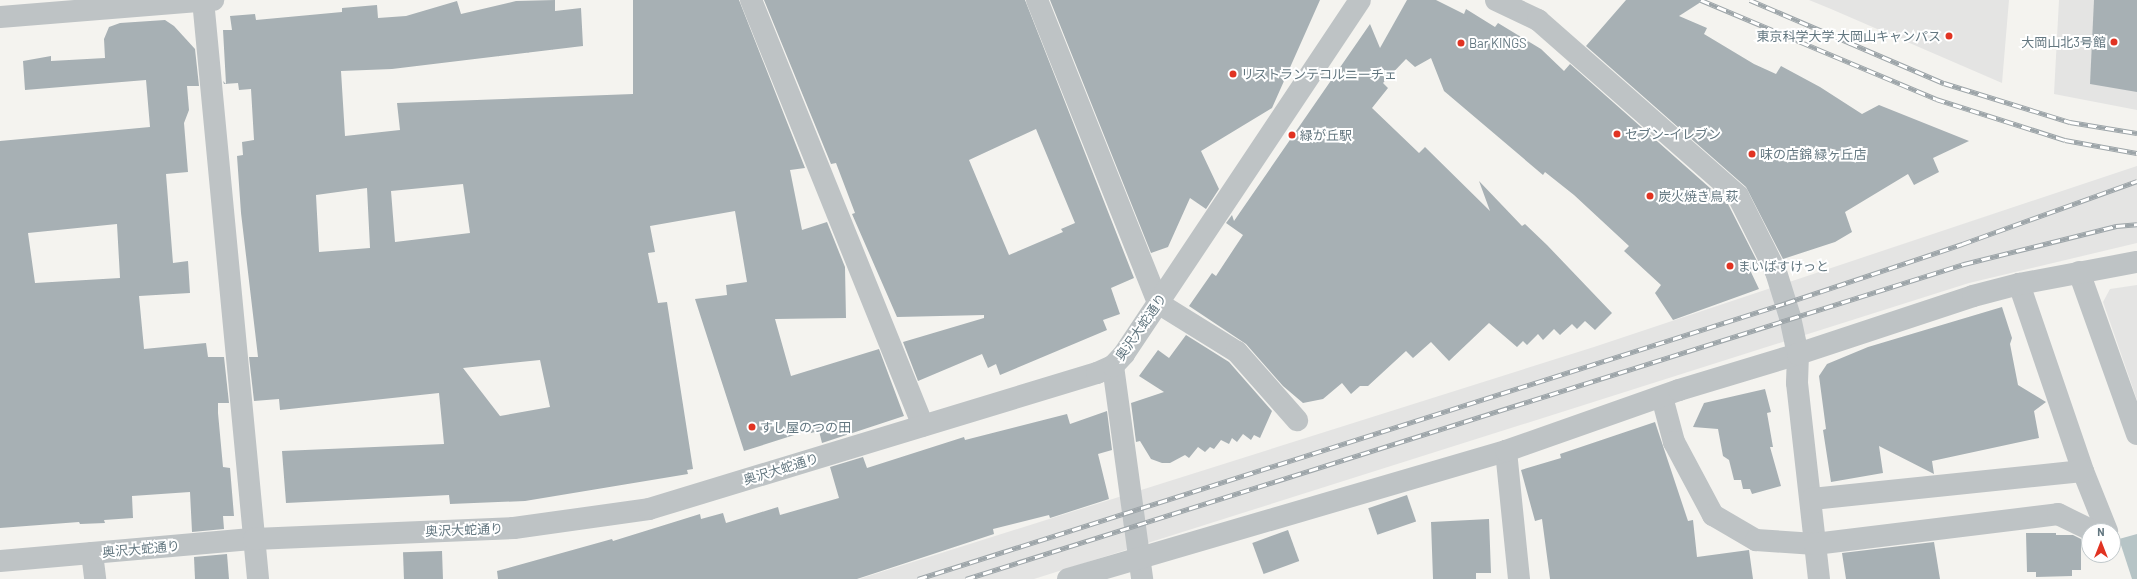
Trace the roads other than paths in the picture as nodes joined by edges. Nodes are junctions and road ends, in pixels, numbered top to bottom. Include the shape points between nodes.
1 (206, 0) edge
2 (752, 0) edge
3 (1037, 0) edge
4 (1360, 0) edge
5 (1496, 0) edge
6 (0, 17) edge
7 (2137, 262) edge
8 (2079, 272) junction
9 (2019, 284) junction
10 (1158, 303) junction
11 (1798, 354) junction
12 (1113, 366) junction
13 (1662, 397) junction
14 (1297, 420) dead end
15 (923, 426) junction
16 (2137, 434) edge
17 (1506, 451) junction
18 (2083, 471) junction
19 (1812, 499) junction
20 (2103, 523) edge
21 (2081, 525) edge
22 (254, 539) junction
23 (1814, 544) junction
24 (92, 553) junction
25 (1139, 557) junction
26 (0, 561) edge
27 (95, 579) edge
28 (258, 579) edge
29 (1068, 579) edge
30 (1142, 579) edge
31 (1519, 579) edge
32 (1819, 579) edge

1 - 6 street
1 - 22 street
2 - 15 street
3 - 10 street
4 - 10 street, 奥沢大蛇通り
5 - 11 street via 1538,20 1738,196 1776,272
7 - 8 street
8 - 9 street
8 - 16 street
9 - 11 street via 1973,296
9 - 18 street
10 - 12 street, 奥沢大蛇通り
10 - 14 street via 1236,352
11 - 13 street
11 - 19 street via 1797,383
12 - 15 street, 奥沢大蛇通り
12 - 25 street
13 - 17 street
13 - 23 street via 1674,442 1712,515 1756,540
15 - 22 street, 奥沢大蛇通り via 634,511 514,528
17 - 25 street
17 - 31 street
18 - 19 street
18 - 20 street
19 - 23 street
21 - 23 street via 2058,514
22 - 24 street, 奥沢大蛇通り
22 - 28 street
23 - 32 street
24 - 26 street, 奥沢大蛇通り
24 - 27 street
25 - 29 street
25 - 30 street

